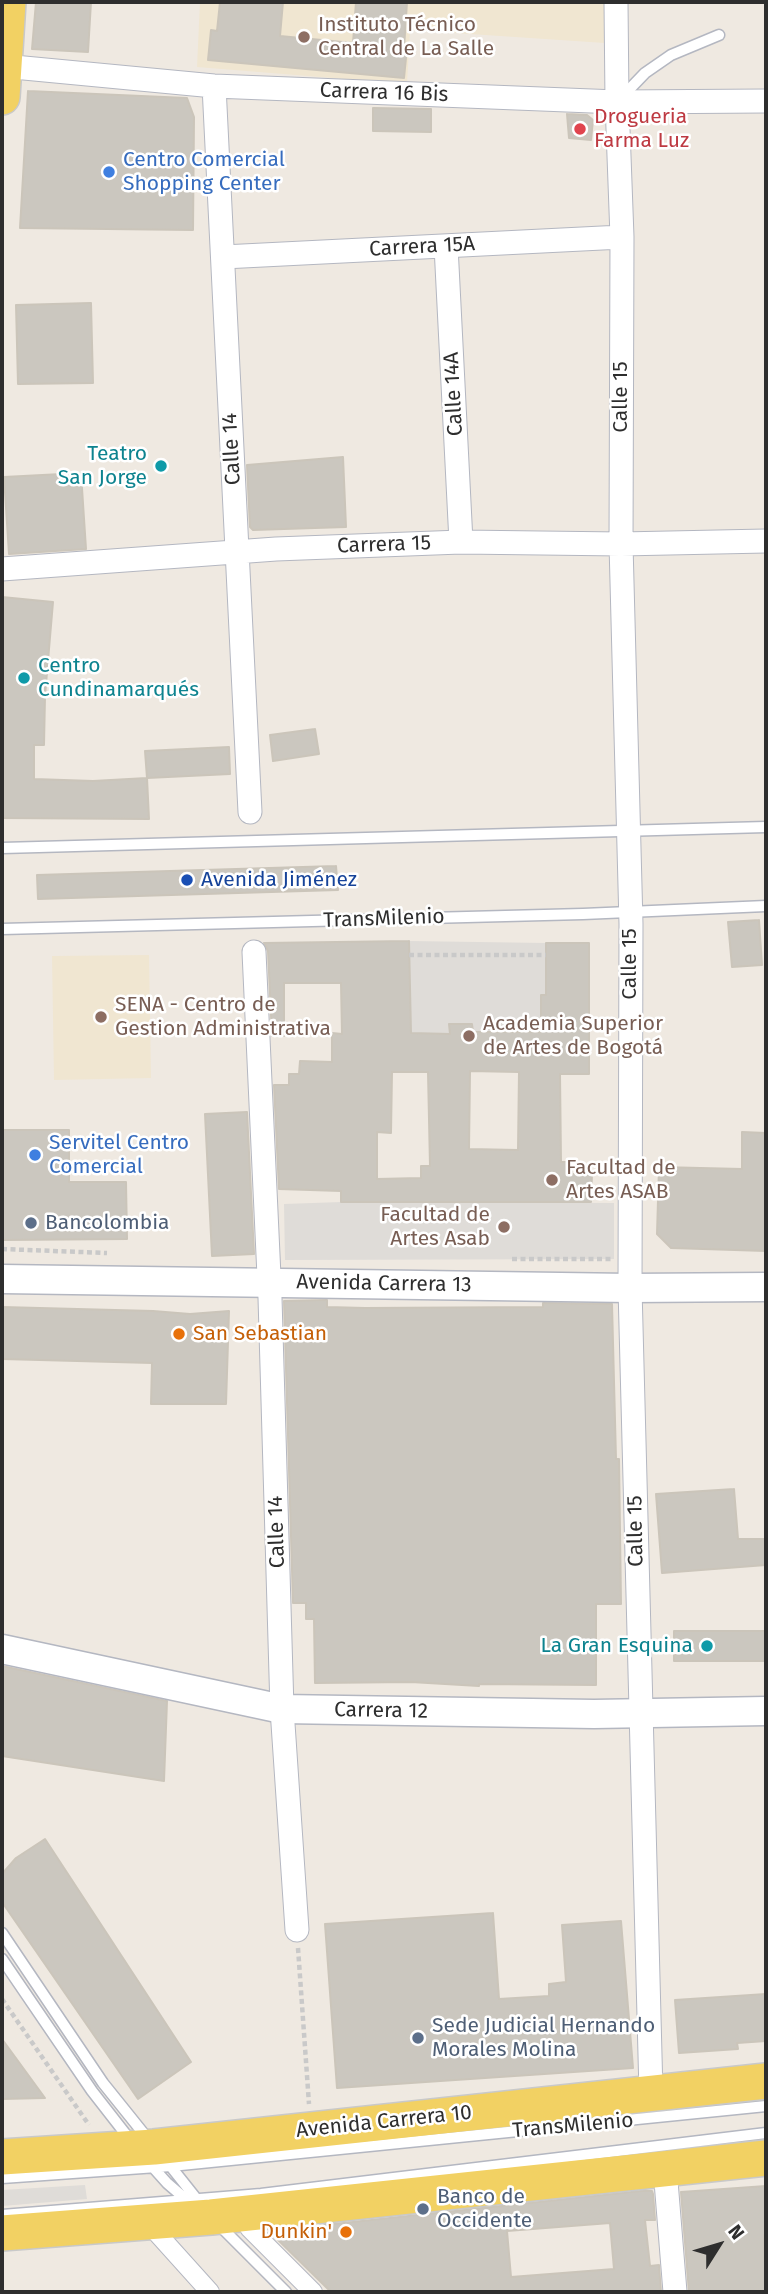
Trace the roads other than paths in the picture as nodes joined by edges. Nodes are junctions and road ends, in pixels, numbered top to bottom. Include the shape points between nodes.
1 (8, 2) edge
2 (616, 2) edge
3 (719, 35) dead end
4 (3, 81) edge
5 (214, 86) junction
6 (766, 101) edge
7 (617, 102) junction
8 (622, 237) junction
9 (446, 246) junction
10 (223, 257) junction
11 (766, 541) edge
12 (461, 542) junction
13 (621, 544) junction
14 (236, 550) junction
15 (2, 569) edge
16 (250, 812) dead end
17 (766, 827) edge
18 (628, 831) junction
19 (2, 848) edge
20 (766, 906) edge
21 (630, 911) junction
22 (2, 929) edge
23 (254, 952) dead end
24 (2, 1279) edge
25 (270, 1282) junction
26 (766, 1287) edge
27 (629, 1288) junction
28 (2, 1648) edge
29 (282, 1709) junction
30 (766, 1711) edge
31 (641, 1712) junction
32 (297, 1930) road end
33 (2, 1933) edge
34 (2, 1959) edge
35 (766, 2081) edge
36 (651, 2093) junction
37 (766, 2106) edge
38 (766, 2133) edge
39 (2, 2157) edge
40 (154, 2157) junction
41 (766, 2158) edge
42 (665, 2169) junction
43 (2, 2178) edge
44 (198, 2205) junction
45 (2, 2215) edge
46 (147, 2222) junction
47 (249, 2228) dead end
48 (2, 2233) edge
49 (210, 2292) edge
50 (286, 2292) edge
51 (313, 2292) edge
52 (675, 2292) edge

1 - 4 main road
2 - 7 street, Calle 15
3 - 7 lane via 671,55
4 - 5 street, Carrera 16 Bis
5 - 7 street, Carrera 16 Bis
5 - 10 street, Calle 14
6 - 7 street, Carrera 16 Bis
7 - 8 street, Calle 15
8 - 9 street, Carrera 15A
8 - 13 street, Calle 15
9 - 10 street, Carrera 15A
9 - 12 street, Calle 14A
10 - 14 street, Calle 14
11 - 13 street, Carrera 15
12 - 13 street, Carrera 15
12 - 14 street, Carrera 15
13 - 18 street, Calle 15
14 - 15 street, Carrera 15
14 - 16 street, Calle 14
17 - 18 lane
18 - 19 lane
18 - 21 street, Calle 15
20 - 21 lane, TransMilenio
21 - 22 lane, TransMilenio
21 - 27 street, Calle 15
23 - 25 street, Calle 14
24 - 25 street, Avenida Carrera 13
25 - 27 street, Avenida Carrera 13
25 - 29 street, Calle 14
26 - 27 street, Avenida Carrera 13
27 - 31 street, Calle 15
28 - 29 street, Carrera 12
29 - 31 street, Carrera 12
29 - 32 street, Calle 14
30 - 31 street, Carrera 12
31 - 36 street, Calle 15
33 - 40 lane
34 - 40 lane via 92,2091
35 - 36 main road, Avenida Carrera 10
36 - 40 main road, Avenida Carrera 10
37 - 40 lane, TransMilenio
38 - 44 lane, TransMilenio
39 - 40 main road, Avenida Carrera 10
40 - 43 lane, TransMilenio
40 - 44 lane
40 - 44 lane
41 - 42 main road
42 - 44 main road
42 - 52 street
44 - 45 lane, TransMilenio
44 - 46 main road
44 - 50 lane
46 - 48 main road
46 - 49 street
47 - 51 street

